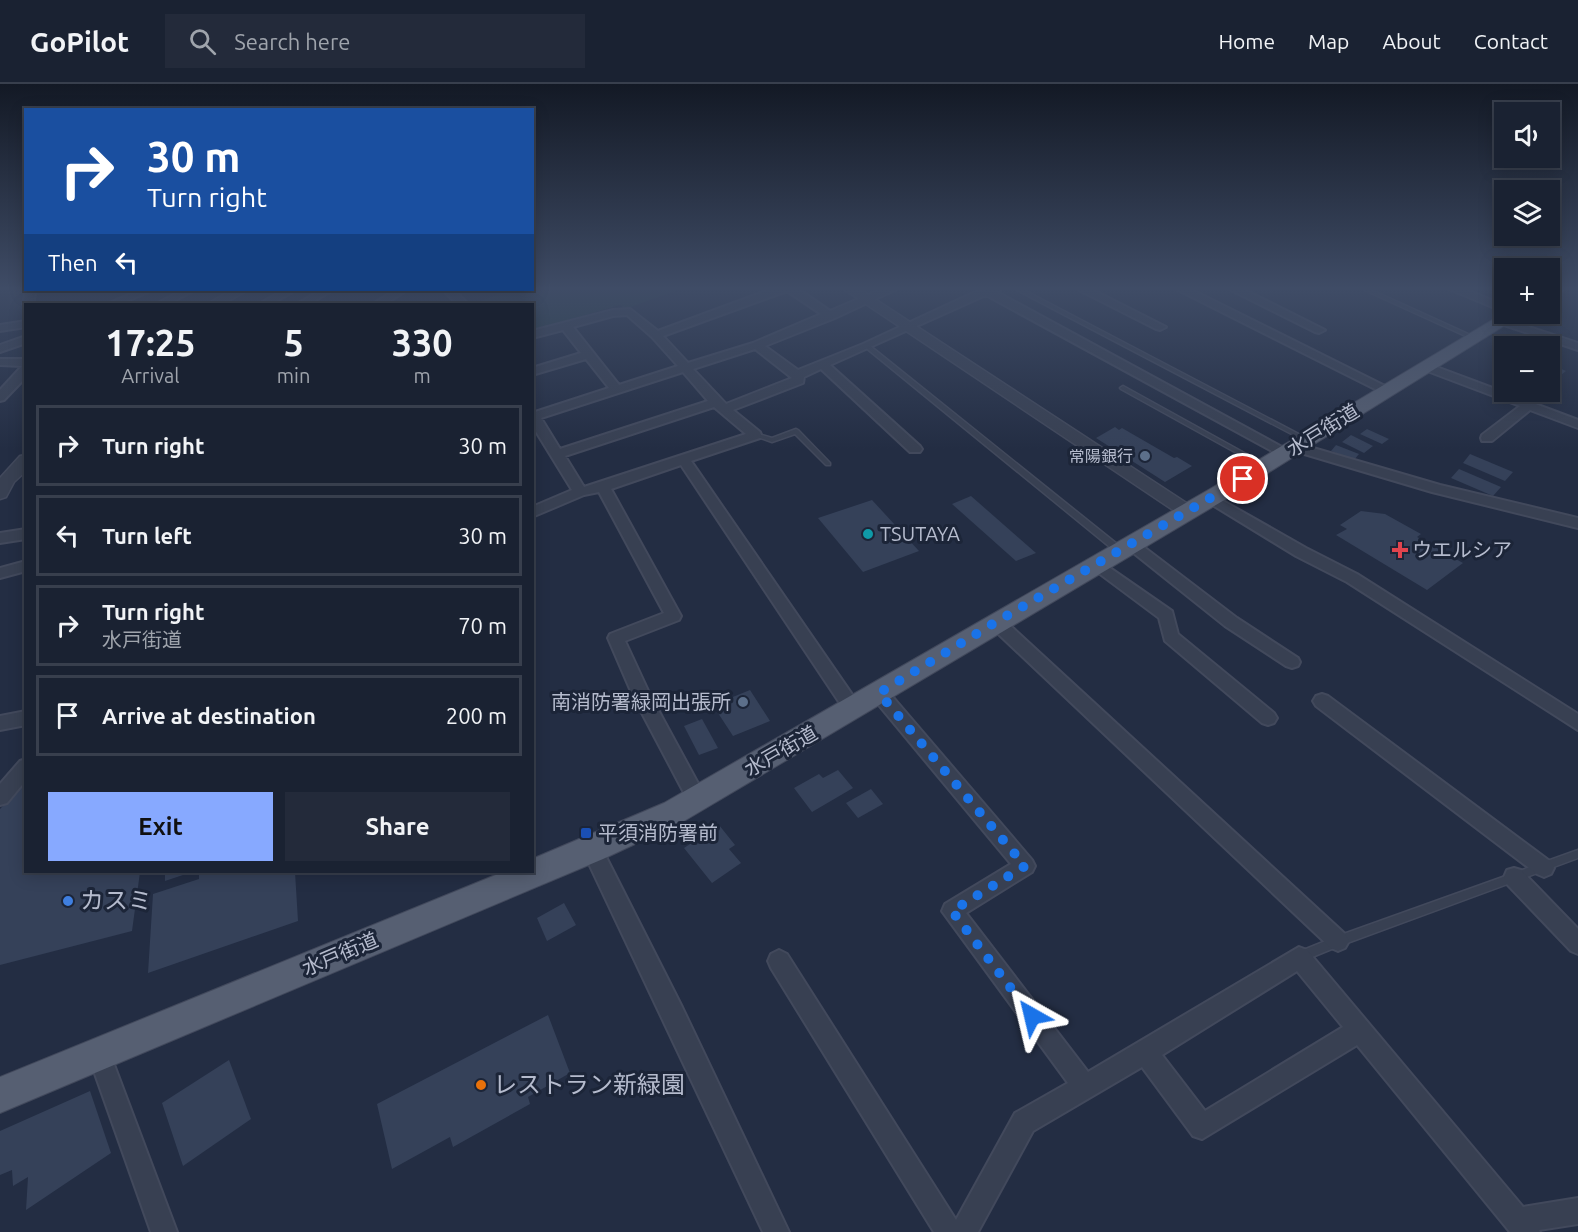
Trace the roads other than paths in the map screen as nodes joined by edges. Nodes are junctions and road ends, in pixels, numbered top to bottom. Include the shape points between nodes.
1 (19, 342) edge
2 (578, 342) edge
3 (662, 342) edge
4 (766, 342) edge
5 (876, 342) edge
6 (927, 342) edge
7 (1086, 342) edge
8 (1110, 342) edge
9 (1288, 342) edge
10 (1468, 342) edge
11 (757, 345) junction
12 (867, 346) junction
13 (0, 349) edge
14 (588, 355) junction
15 (0, 362) edge
16 (24, 363) edge
17 (823, 364) junction
18 (1426, 368) junction
19 (686, 370) junction
20 (24, 371) edge
21 (534, 371) edge
22 (797, 375) junction
23 (1124, 388) dead end
24 (1387, 390) junction
25 (617, 391) junction
26 (0, 397) edge
27 (720, 405) junction
28 (1529, 405) junction
29 (534, 417) edge
30 (534, 418) edge
31 (1578, 424) edge
32 (755, 435) junction
33 (1487, 438) dead end
34 (1296, 447) junction
35 (915, 449) dead end
36 (558, 454) junction
37 (684, 460) junction
38 (24, 462) edge
39 (828, 464) dead end
40 (1265, 466) junction
41 (603, 487) junction
42 (580, 492) junction
43 (0, 493) edge
44 (1211, 498) junction
45 (534, 512) edge
46 (1188, 512) junction
47 (1578, 523) edge
48 (24, 534) edge
49 (0, 538) edge
50 (1116, 553) junction
51 (24, 567) edge
52 (0, 573) edge
53 (996, 622) junction
54 (1292, 662) dead end
55 (879, 693) junction
56 (1322, 701) dead end
57 (853, 709) junction
58 (24, 718) edge
59 (1268, 718) dead end
60 (0, 723) edge
61 (1578, 723) edge
62 (24, 768) edge
63 (0, 797) edge
64 (698, 800) junction
65 (592, 849) junction
66 (1578, 854) edge
67 (1544, 868) junction
68 (1515, 877) junction
69 (1338, 941) junction
70 (1578, 944) edge
71 (1299, 957) junction
72 (779, 961) dead end
73 (1360, 1030) junction
74 (1145, 1052) junction
75 (99, 1054) junction
76 (1085, 1087) junction
77 (0, 1095) edge
78 (1578, 1211) edge
79 (1522, 1226) edge
80 (164, 1232) edge
81 (776, 1232) edge
82 (949, 1232) edge
83 (964, 1232) edge

1 - 13 street
2 - 14 street
3 - 19 street
4 - 11 street
5 - 12 street
6 - 46 street
7 - 34 street
8 - 34 lane
9 - 24 street
10 - 18 main road, 水戸街道
11 - 19 street
11 - 22 street
12 - 17 street
12 - 50 lane
14 - 21 street
14 - 25 street
15 - 16 street
17 - 22 street
17 - 35 street
18 - 24 main road, 水戸街道
18 - 28 street
19 - 25 street
19 - 27 street
20 - 26 street
22 - 27 street via 799,380
23 - 40 lane
24 - 34 main road, 水戸街道
25 - 29 street
27 - 32 street
27 - 36 street
28 - 31 street
28 - 33 street
30 - 36 street
32 - 37 street
32 - 39 lane via 772,440 796,431
34 - 40 main road, 水戸街道
34 - 47 street via 1426,486
36 - 42 street
37 - 41 street
37 - 57 street
38 - 43 street
40 - 44 main road, 水戸街道
41 - 42 street
41 - 64 street via 673,615 616,638
42 - 45 street
44 - 46 main road, 水戸街道
44 - 61 street via 1352,578
46 - 50 main road, 水戸街道
48 - 49 street
50 - 53 main road, 水戸街道
50 - 54 street
50 - 59 street via 1166,615 1171,637
51 - 52 street
53 - 55 main road, 水戸街道
53 - 69 street
55 - 57 main road, 水戸街道
55 - 76 street via 1025,866 952,911
56 - 67 street
57 - 64 main road, 水戸街道
58 - 60 street
62 - 63 street
64 - 65 main road, 水戸街道
65 - 75 main road, 水戸街道
65 - 81 street
66 - 67 lane
67 - 68 lane
68 - 69 lane
68 - 70 street
69 - 71 lane
71 - 73 street
71 - 74 street
72 - 82 street
73 - 74 street via 1202,1127
73 - 79 street
74 - 76 street
75 - 77 main road, 水戸街道
75 - 80 street
76 - 83 street via 1023,1122
78 - 79 street

